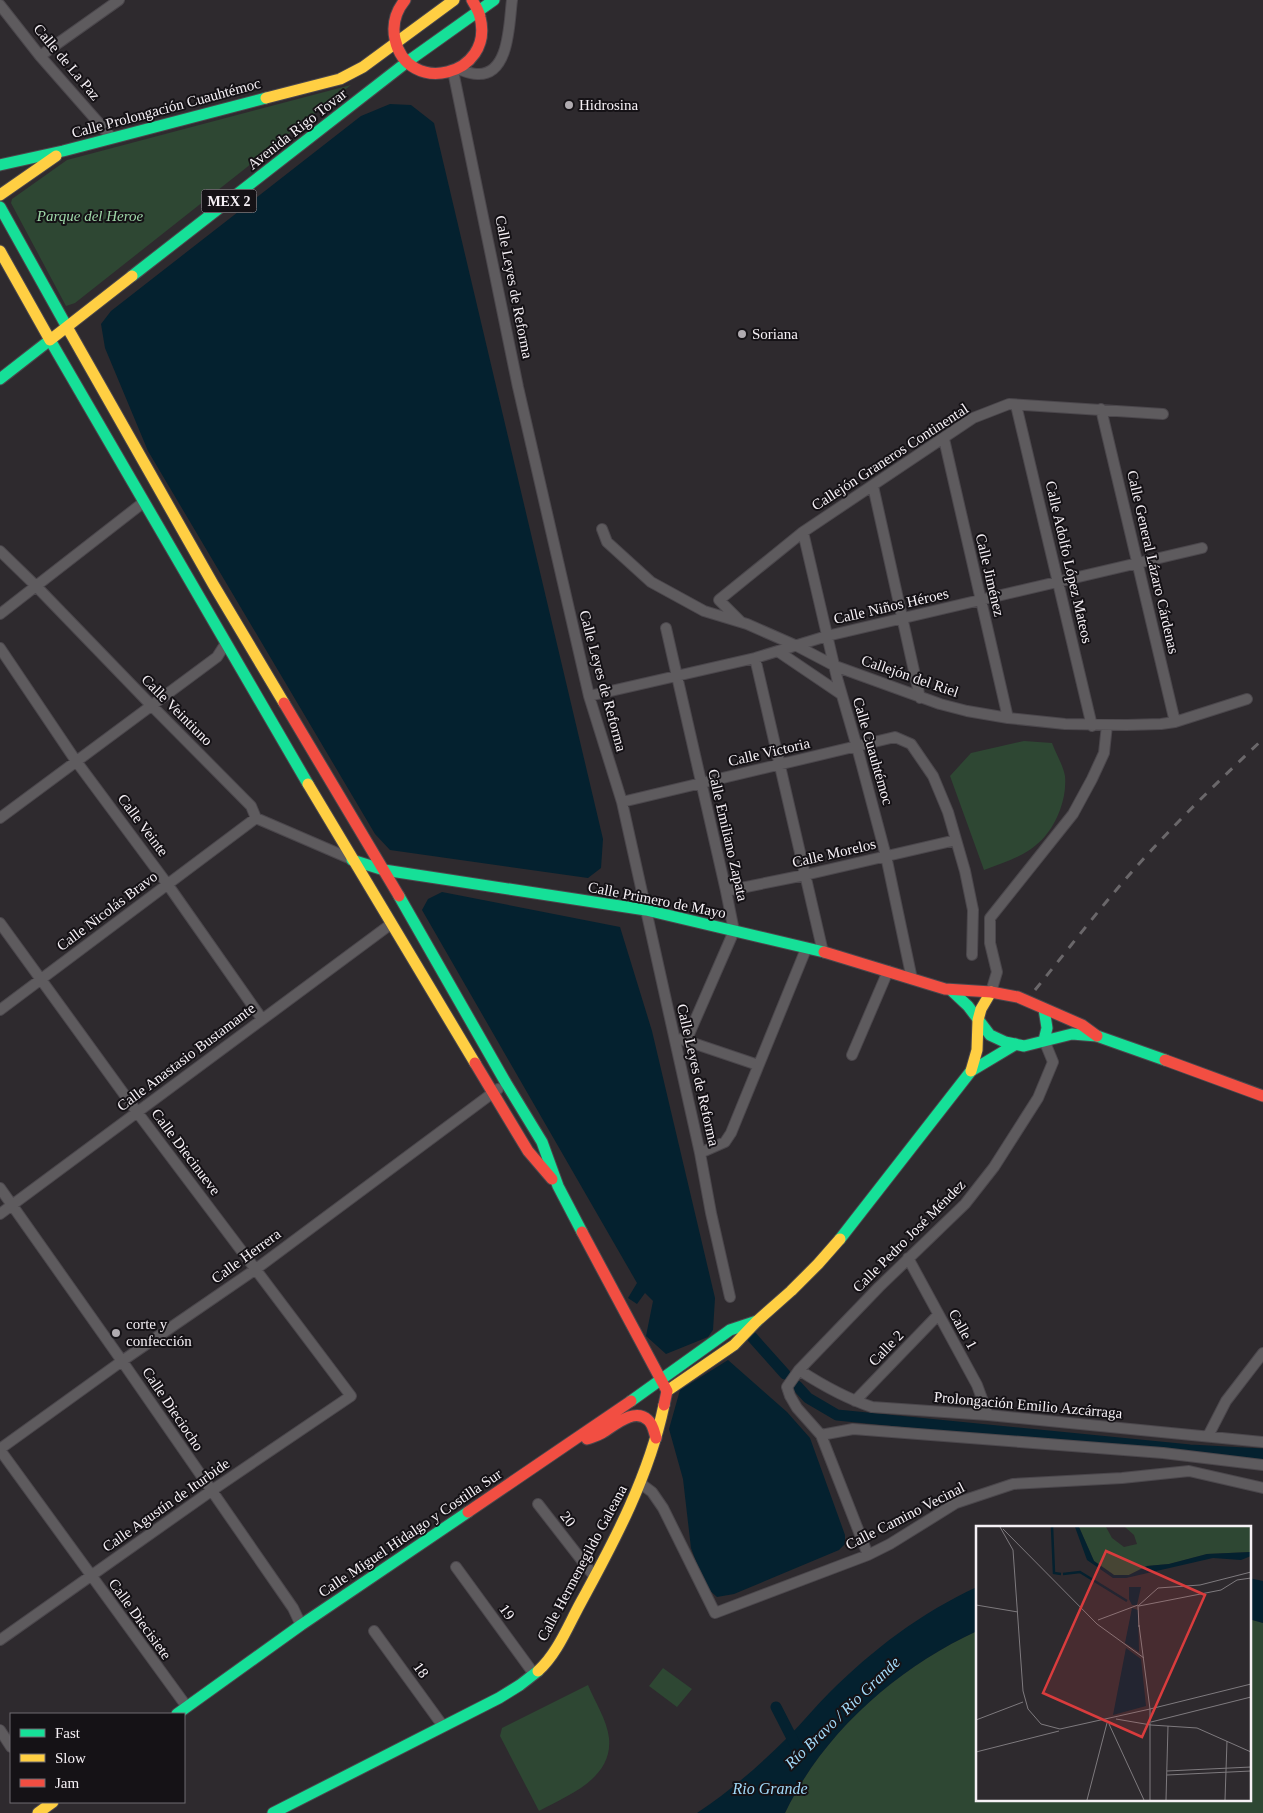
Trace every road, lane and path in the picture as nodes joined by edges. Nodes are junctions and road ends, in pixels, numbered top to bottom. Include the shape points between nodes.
1 (119, 0) edge
2 (405, 0) edge
3 (454, 0) edge
4 (472, 0) edge
5 (494, 0) edge
6 (512, 0) edge
7 (0, 5) edge
8 (479, 11) junction
9 (396, 43) junction
10 (40, 56) junction
11 (408, 62) junction
12 (456, 70) junction
13 (340, 79) joint
14 (112, 138) junction
15 (63, 151) junction
16 (5, 152) dead end
17 (28, 159) junction
18 (0, 165) edge
19 (0, 195) edge
20 (0, 207) edge
21 (0, 251) edge
22 (67, 327) junction
23 (50, 340) junction
24 (0, 379) edge
25 (1016, 405) junction
26 (1101, 409) junction
27 (1163, 414) dead end
28 (944, 439) junction
29 (873, 486) junction
30 (144, 502) junction
31 (602, 529) dead end
32 (804, 532) junction
33 (1202, 548) dead end
34 (0, 551) edge
35 (1138, 563) junction
36 (1059, 581) junction
37 (36, 586) junction
38 (981, 600) junction
39 (0, 614) edge
40 (902, 619) junction
41 (741, 622) junction
42 (666, 628) dead end
43 (827, 636) junction
44 (226, 643) junction
45 (797, 646) junction
46 (0, 648) edge
47 (779, 652) junction
48 (755, 658) junction
49 (835, 666) junction
50 (676, 676) junction
51 (841, 694) junction
52 (589, 696) junction
53 (920, 698) junction
54 (1248, 699) dead end
55 (151, 705) junction
56 (1008, 718) junction
57 (1175, 722) junction
58 (1092, 726) junction
59 (1107, 726) junction
60 (858, 747) junction
61 (76, 761) junction
62 (778, 765) junction
63 (701, 784) junction
64 (622, 802) junction
65 (0, 818) edge
66 (256, 818) junction
67 (952, 841) junction
68 (886, 856) junction
69 (352, 860) junction
70 (384, 870) junction
71 (413, 874) junction
72 (805, 875) junction
73 (168, 885) junction
74 (726, 891) junction
75 (401, 899) junction
76 (646, 910) junction
77 (973, 910) junction
78 (990, 918) junction
79 (0, 923) edge
80 (391, 924) junction
81 (734, 931) junction
82 (806, 949) junction
83 (822, 952) junction
84 (972, 955) dead end
85 (888, 971) junction
86 (912, 979) junction
87 (40, 980) junction
88 (952, 990) junction
89 (990, 992) junction
90 (1044, 1009) junction
91 (0, 1010) edge
92 (262, 1019) junction
93 (978, 1020) junction
94 (673, 1035) junction
95 (1097, 1036) junction
96 (1044, 1040) junction
97 (686, 1041) junction
98 (1016, 1044) junction
99 (852, 1055) dead end
100 (758, 1065) junction
101 (971, 1071) junction
102 (506, 1083) junction
103 (493, 1093) junction
104 (1263, 1096) edge
105 (137, 1112) junction
106 (700, 1153) junction
107 (558, 1186) junction
108 (0, 1188) edge
109 (12, 1205) junction
110 (0, 1214) edge
111 (908, 1258) junction
112 (256, 1268) junction
113 (730, 1297) dead end
114 (938, 1315) junction
115 (757, 1321) junction
116 (1263, 1353) edge
117 (122, 1361) junction
118 (799, 1370) junction
119 (661, 1378) junction
120 (667, 1391) junction
121 (351, 1396) joint
122 (855, 1402) junction
123 (988, 1415) junction
124 (821, 1435) junction
125 (1208, 1436) junction
126 (656, 1438) junction
127 (1263, 1442) edge
128 (0, 1450) edge
129 (557, 1451) junction
130 (1263, 1465) edge
131 (640, 1483) junction
132 (1263, 1488) edge
133 (212, 1491) junction
134 (538, 1504) dead end
135 (868, 1555) junction
136 (456, 1567) dead end
137 (594, 1576) junction
138 (91, 1577) junction
139 (301, 1625) junction
140 (374, 1631) dead end
141 (0, 1640) edge
142 (534, 1674) junction
143 (187, 1707) junction
144 (178, 1713) edge
145 (443, 1726) junction
146 (0, 1730) edge
147 (10, 1745) edge
148 (50, 1803) edge
149 (38, 1813) edge
150 (273, 1813) edge

1 - 10 street
2 - 9 main road via 395,16 393,30
3 - 9 main road, Avenida Rigo Tovar
4 - 8 main road
5 - 8 main road, Avenida Rigo Tovar / MEX 2
6 - 12 street via 505,50 498,65 484,74
7 - 10 street, Calle de La Paz
8 - 11 main road, Avenida Rigo Tovar / MEX 2
8 - 12 main road via 483,23 480,47
9 - 11 main road
9 - 13 main road, Avenida Rigo Tovar via 364,67
10 - 14 street, Calle de La Paz
11 - 12 main road via 434,74
11 - 22 main road, Avenida Rigo Tovar / MEX 2
12 - 52 street, Calle Leyes de Reforma via 518,387
13 - 14 main road, Calle Prolongación Cuauhtémoc
14 - 15 main road, Calle Prolongación Cuauhtémoc
15 - 17 main road, Calle Prolongación Cuauhtémoc
15 - 19 main road
16 - 17 main road
17 - 18 main road, Calle Prolongación Cuauhtémoc
20 - 22 main road
21 - 23 main road
22 - 23 main road, Avenida Rigo Tovar / MEX 2
22 - 70 main road via 213,584
23 - 24 main road, MEX 2
23 - 30 main road
25 - 26 street, Callejón Graneros Continental
25 - 28 street, Callejón Graneros Continental via 1009,404 973,418
25 - 36 street, Calle Adolfo López Mateos
26 - 27 street, Callejón Graneros Continental
26 - 35 street, Calle General Lázaro Cárdenas
28 - 29 street, Callejón Graneros Continental
28 - 38 street, Calle Jiménez
29 - 32 street, Callejón Graneros Continental
29 - 40 street
30 - 37 street
30 - 44 main road
31 - 41 street, Callejón del Riel via 607,542 651,582 704,611
32 - 41 street, Callejón Graneros Continental via 719,600
32 - 43 street, Calle Cuauhtémoc
33 - 35 street, Calle Niños Héroes
34 - 37 street, Calle Veintiuno
35 - 36 street, Calle Niños Héroes
35 - 57 street, Calle General Lázaro Cárdenas
36 - 38 street, Calle Niños Héroes
36 - 58 street, Calle Adolfo López Mateos
37 - 39 street
37 - 55 street, Calle Veintiuno
38 - 40 street, Calle Niños Héroes
38 - 56 street, Calle Jiménez
40 - 43 street, Calle Niños Héroes
40 - 53 street
41 - 45 street, Callejón del Riel
42 - 50 street, Calle Emiliano Zapata
43 - 45 street, Calle Niños Héroes
43 - 49 street, Calle Cuauhtémoc
44 - 55 street via 217,657
44 - 69 main road
45 - 47 street, Calle Niños Héroes
45 - 49 street, Callejón del Riel
46 - 61 street, Calle Veinte
47 - 48 street, Calle Niños Héroes
47 - 51 street
48 - 50 street, Calle Niños Héroes
48 - 62 street
49 - 51 street, Calle Cuauhtémoc
49 - 53 street, Callejón del Riel
50 - 52 street, Calle Niños Héroes
50 - 63 street, Calle Emiliano Zapata
51 - 60 street, Calle Cuauhtémoc
52 - 64 street, Calle Leyes de Reforma
53 - 56 street, Callejón del Riel
54 - 57 street, Callejón del Riel
55 - 61 street
55 - 66 street, Calle Veintiuno via 251,806
56 - 58 street, Callejón del Riel
57 - 59 street, Callejón del Riel
58 - 59 street, Callejón del Riel
59 - 78 street via 1104,754 1073,814
60 - 62 street, Calle Victoria
60 - 67 street, Calle Victoria via 895,738 912,744 933,776 948,812
60 - 68 street, Calle Cuauhtémoc
61 - 65 street
61 - 73 street, Calle Veinte
62 - 63 street, Calle Victoria
62 - 72 street
63 - 64 street, Calle Victoria
63 - 74 street, Calle Emiliano Zapata
64 - 76 street, Calle Leyes de Reforma
66 - 69 street
66 - 73 street, Calle Nicolás Bravo
67 - 68 street, Calle Morelos
67 - 77 street via 965,871
68 - 72 street, Calle Morelos
68 - 86 street, Calle Cuauhtémoc
69 - 70 main road, Calle Primero de Mayo
69 - 80 main road
70 - 71 main road, Calle Primero de Mayo
70 - 75 main road
71 - 75 main road via 403,886
71 - 76 main road, Calle Primero de Mayo
72 - 74 street, Calle Morelos
72 - 83 street
73 - 87 street, Calle Nicolás Bravo
73 - 92 street, Calle Veinte
74 - 81 street, Calle Emiliano Zapata
75 - 102 main road
76 - 81 main road, Calle Primero de Mayo
76 - 94 street, Calle Leyes de Reforma
77 - 78 street
77 - 84 street
78 - 89 street via 990,943 998,972
79 - 87 street, Calle Diecinueve
80 - 92 street, Calle Anastasio Bustamante
80 - 103 main road
81 - 82 main road, Calle Primero de Mayo
81 - 97 street
82 - 83 main road, Calle Primero de Mayo
82 - 100 street
83 - 85 main road, Calle Primero de Mayo
85 - 86 main road, Calle Primero de Mayo
85 - 99 street
86 - 88 main road, Calle Primero de Mayo
87 - 91 street, Calle Nicolás Bravo
87 - 105 street, Calle Diecinueve
88 - 89 main road, Calle Primero de Mayo
88 - 93 main road, Calle Primero de Mayo
89 - 90 main road, Calle Primero de Mayo via 1018,997
89 - 93 main road
90 - 95 main road, Calle Primero de Mayo via 1082,1025
90 - 96 main road via 1047,1028
92 - 105 street, Calle Anastasio Bustamante
93 - 98 main road, Calle Primero de Mayo via 990,1034
93 - 101 main road via 977,1050
94 - 97 street
94 - 106 street, Calle Leyes de Reforma
95 - 96 main road, Calle Primero de Mayo via 1072,1034
95 - 104 main road, Calle Primero de Mayo
96 - 98 main road, Calle Primero de Mayo via 1024,1046
96 - 111 street, Calle Pedro José Méndez via 1053,1062 1038,1098 994,1167 965,1204
97 - 100 street
98 - 101 main road
100 - 106 street via 728,1138
101 - 115 main road via 840,1238 791,1291
102 - 103 street, Calle Herrera
102 - 107 main road via 542,1142
103 - 107 main road via 528,1152
103 - 112 street, Calle Herrera
105 - 109 street, Calle Anastasio Bustamante
105 - 112 street, Calle Diecinueve
106 - 113 street, Calle Leyes de Reforma
107 - 119 main road
108 - 109 street, Calle Dieciocho
109 - 110 street, Calle Anastasio Bustamante
109 - 117 street, Calle Dieciocho
111 - 114 street, Calle 1
111 - 118 street, Calle Pedro José Méndez
112 - 117 street, Calle Herrera
112 - 121 street, Calle Diecinueve
114 - 122 street, Calle 2
114 - 123 street, Calle 1 via 977,1385
115 - 119 main road, Calle Miguel Hidalgo y Costilla Sur via 730,1330
115 - 120 main road via 734,1345
116 - 125 street via 1226,1401
117 - 128 street, Calle Herrera
117 - 133 street, Calle Dieciocho
118 - 122 street, Prolongación Emilio Azcárraga
118 - 124 street, Calle Pedro José Méndez via 787,1387 790,1396
119 - 120 main road
119 - 129 main road, Calle Miguel Hidalgo y Costilla Sur
120 - 126 main road, Calle Hermenegildo Galeana
121 - 133 street, Calle Agustín de Iturbide
122 - 123 street, Prolongación Emilio Azcárraga
123 - 125 street, Prolongación Emilio Azcárraga
124 - 130 street via 853,1429 1163,1453
124 - 135 street
125 - 127 street, Prolongación Emilio Azcárraga
126 - 129 main road via 649,1420 635,1416 601,1434
126 - 131 main road, Calle Hermenegildo Galeana
128 - 138 street, Calle Diecisiete
129 - 139 main road, Calle Miguel Hidalgo y Costilla Sur
131 - 135 street, Calle Camino Vecinal via 652,1492 663,1508 715,1613
131 - 137 main road, Calle Hermenegildo Galeana via 620,1530
132 - 135 street, Calle Camino Vecinal via 1189,1471 1013,1484 956,1503
133 - 138 street, Calle Agustín de Iturbide
133 - 139 street, Calle Dieciocho via 293,1608
134 - 137 street, 20
136 - 142 street, 19
137 - 142 main road, Calle Hermenegildo Galeana via 558,1645
138 - 141 street, Calle Agustín de Iturbide
138 - 143 street, Calle Diecisiete
139 - 143 main road, Calle Miguel Hidalgo y Costilla Sur
140 - 145 street, 18
142 - 145 main road, Calle Hermenegildo Galeana via 499,1698
143 - 144 main road, Calle Miguel Hidalgo y Costilla Sur
145 - 150 main road, Calle Hermenegildo Galeana
146 - 147 street
148 - 149 main road

